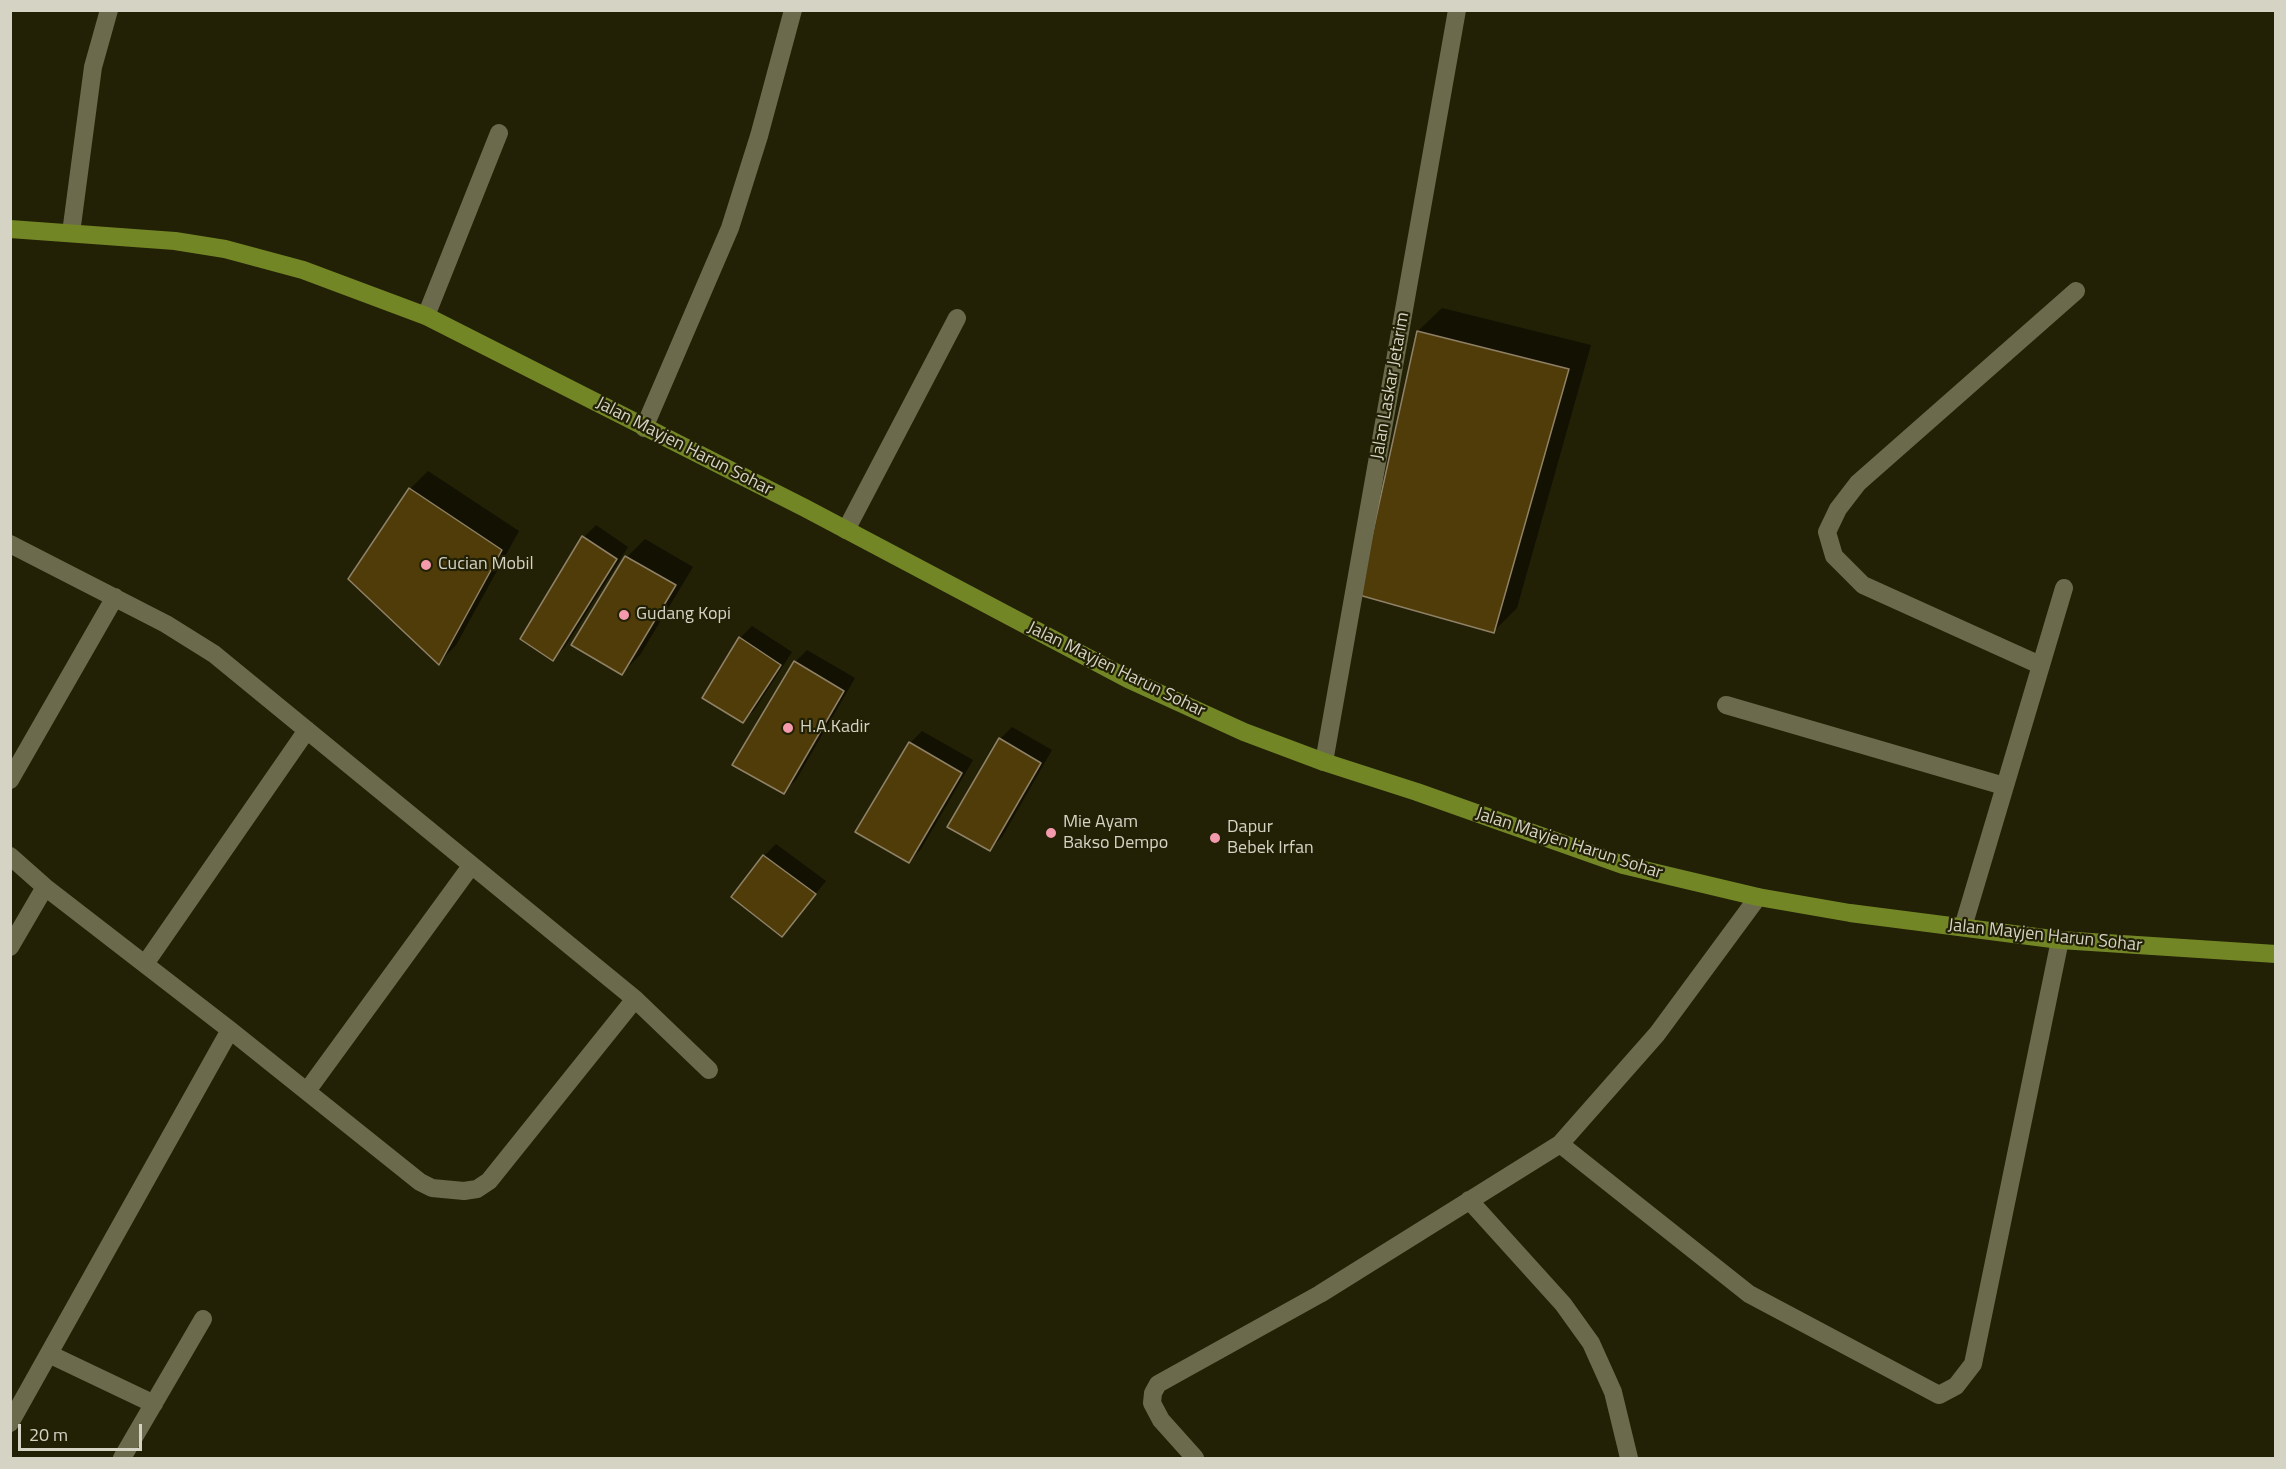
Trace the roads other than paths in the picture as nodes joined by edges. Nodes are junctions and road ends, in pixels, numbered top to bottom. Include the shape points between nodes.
1 (109, 10) edge
2 (793, 10) edge
3 (1457, 10) edge
4 (499, 133) dead end
5 (10, 229) edge
6 (71, 233) junction
7 (2076, 291) dead end
8 (426, 316) junction
9 (957, 318) dead end
10 (644, 428) junction
11 (846, 530) junction
12 (10, 544) edge
13 (2064, 588) dead end
14 (115, 597) junction
15 (2040, 665) junction
16 (1726, 705) dead end
17 (308, 730) junction
18 (1324, 762) junction
19 (10, 780) edge
20 (2004, 786) junction
21 (10, 856) edge
22 (471, 866) junction
23 (45, 887) junction
24 (1758, 897) junction
25 (1963, 927) junction
26 (2060, 940) junction
27 (10, 947) edge
28 (2276, 954) edge
29 (145, 964) junction
30 (635, 999) junction
31 (230, 1030) junction
32 (709, 1070) dead end
33 (307, 1091) junction
34 (1560, 1144) junction
35 (1468, 1200) junction
36 (203, 1319) dead end
37 (49, 1354) junction
38 (154, 1404) junction
39 (10, 1423) edge
40 (122, 1458) edge
41 (1195, 1458) edge
42 (1629, 1458) edge

1 - 6 street via 93,66
2 - 10 street via 730,228
3 - 18 street, Jalan Laskar Jetarim
4 - 8 street
5 - 6 main road, Jalan Mayjen Harun Sohar
6 - 8 main road, Jalan Mayjen Harun Sohar via 225,249 303,270
7 - 15 street via 1858,483 1838,509 1827,532 1833,556 1863,585
8 - 10 main road, Jalan Mayjen Harun Sohar
9 - 11 street
10 - 11 main road, Jalan Mayjen Harun Sohar
11 - 18 main road, Jalan Mayjen Harun Sohar via 1128,679 1244,732
12 - 14 street
13 - 15 street
14 - 17 street via 214,654
14 - 19 street
15 - 20 street
16 - 20 street
17 - 22 street
17 - 29 street
18 - 24 main road, Jalan Mayjen Harun Sohar via 1623,865
20 - 25 street
21 - 23 street
22 - 30 street
22 - 33 street
23 - 27 street
23 - 29 street
24 - 25 main road, Jalan Mayjen Harun Sohar
24 - 34 street via 1657,1034
25 - 26 main road, Jalan Mayjen Harun Sohar
26 - 28 main road, Jalan Mayjen Harun Sohar
26 - 34 street via 1973,1364 1956,1386 1939,1395 1749,1294
29 - 31 street
30 - 32 street
30 - 33 street via 502,1165 477,1189 446,1191 420,1182
31 - 33 street
31 - 37 street
34 - 35 street
35 - 41 street via 1320,1294 1158,1384 1152,1403 1161,1420
35 - 42 street via 1563,1304 1591,1343 1614,1392
36 - 38 street
37 - 38 street
37 - 39 street
38 - 40 street

